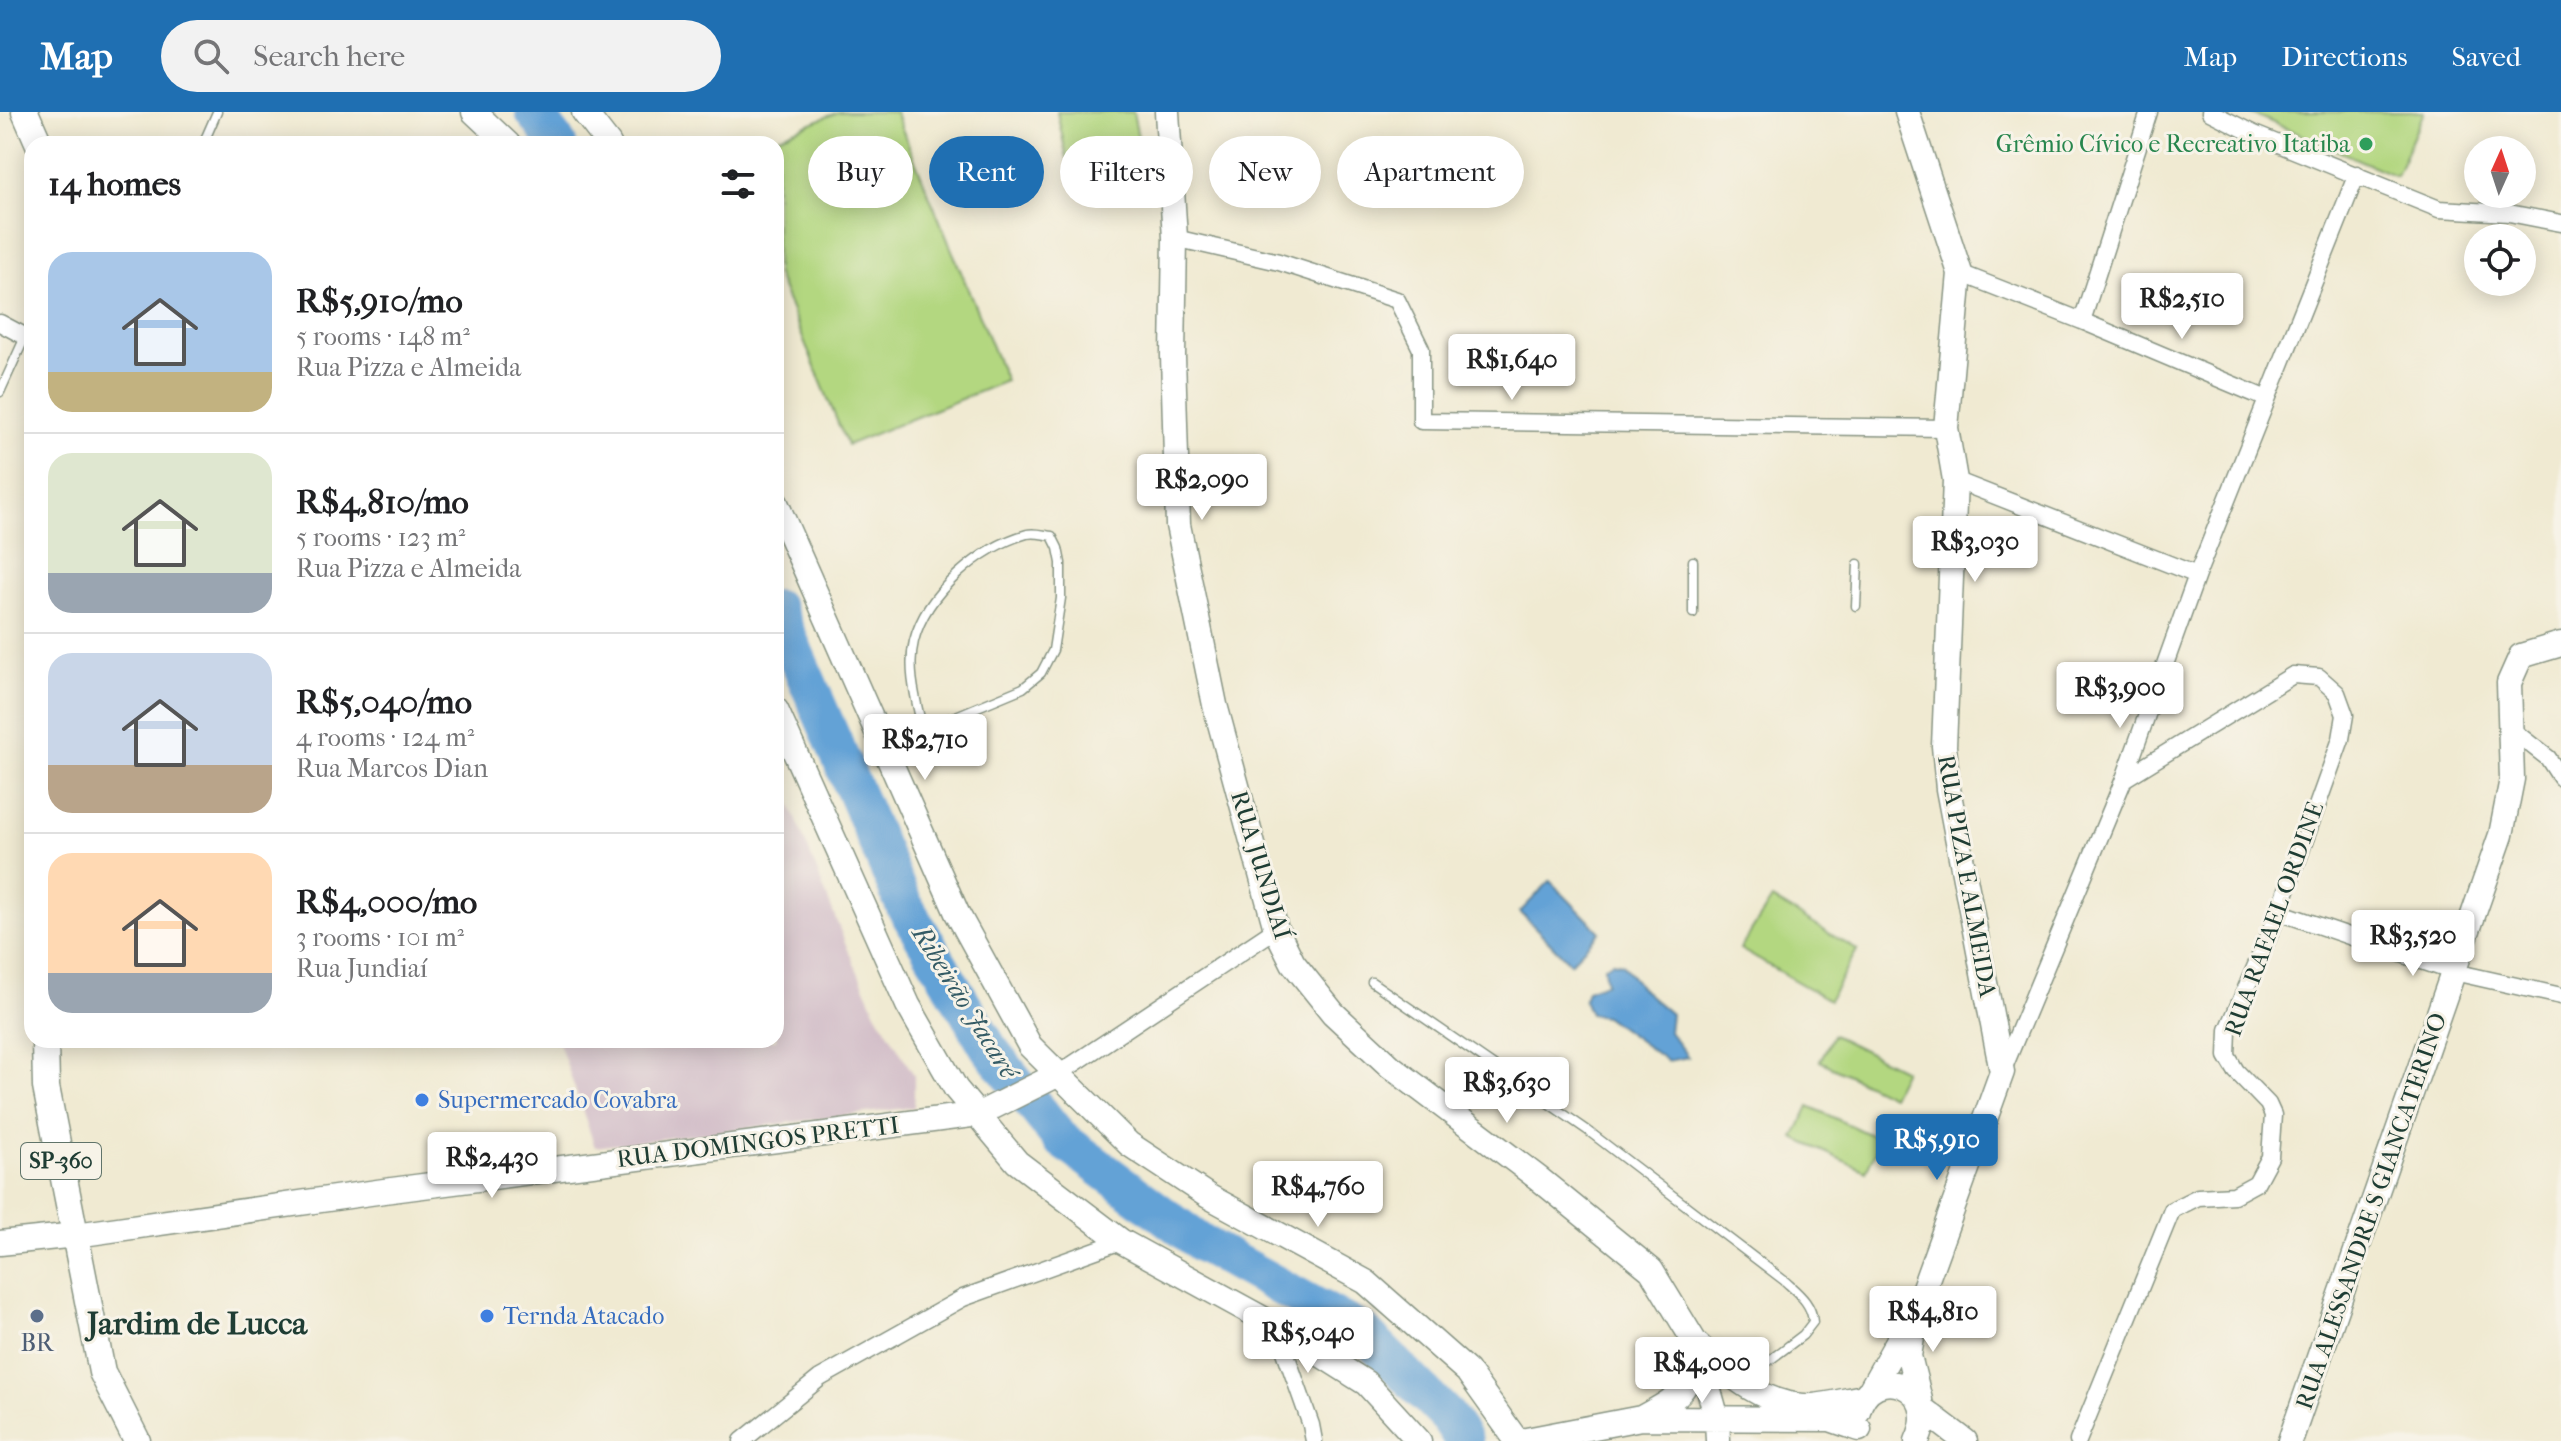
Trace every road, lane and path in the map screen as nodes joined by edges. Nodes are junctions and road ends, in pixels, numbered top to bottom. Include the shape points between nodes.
1 (25, 112) edge
2 (217, 112) edge
3 (474, 112) edge
4 (584, 112) edge
5 (1167, 112) edge
6 (1907, 112) edge
7 (2149, 112) edge
8 (2210, 112) edge
9 (36, 136) edge
10 (206, 136) edge
11 (500, 136) edge
12 (603, 136) edge
13 (2357, 174) junction
14 (2561, 223) edge
15 (1175, 238) junction
16 (1960, 273) junction
17 (2082, 321) junction
18 (0, 323) edge
19 (24, 336) edge
20 (24, 346) edge
21 (0, 392) edge
22 (2267, 399) junction
23 (1946, 428) junction
24 (1955, 480) junction
25 (784, 521) edge
26 (1693, 561) dead end
27 (1858, 564) dead end
28 (2197, 575) junction
29 (1856, 606) dead end
30 (1693, 613) dead end
31 (2561, 644) edge
32 (922, 727) junction
33 (784, 728) edge
34 (2512, 730) junction
35 (889, 759) junction
36 (2561, 778) edge
37 (2124, 779) junction
38 (2279, 912) junction
39 (1276, 929) junction
40 (2454, 972) junction
41 (1372, 982) dead end
42 (2561, 996) edge
43 (45, 1048) edge
44 (2002, 1072) junction
45 (1052, 1078) junction
46 (983, 1111) junction
47 (76, 1235) junction
48 (1121, 1241) junction
49 (0, 1243) edge
50 (1917, 1307) junction
51 (1276, 1326) junction
52 (1696, 1344) junction
53 (1741, 1383) junction
54 (1867, 1393) junction
55 (1922, 1405) junction
56 (1641, 1418) junction
57 (1718, 1430) edge
58 (1863, 1435) edge
59 (137, 1441) edge
60 (742, 1441) edge
61 (1314, 1441) edge
62 (1419, 1441) edge
63 (1519, 1441) edge
64 (1917, 1441) edge
65 (1965, 1441) edge
66 (2078, 1441) edge
67 (2290, 1441) edge

1 - 9 main road
2 - 10 lane
3 - 11 main road
4 - 12 main road
5 - 15 main road, RUA JUNDIAÍ
6 - 16 main road, RUA PIZA E ALMEIDA
7 - 17 street
8 - 13 street
13 - 14 street via 2439,209 2509,213
13 - 22 street
15 - 23 street via 1279,262 1397,300 1421,349 1421,421
15 - 39 main road, RUA JUNDIAÍ via 1178,525 1215,705
16 - 17 street
16 - 23 main road, RUA PIZA E ALMEIDA
17 - 22 street
18 - 19 street
20 - 21 lane
22 - 28 street
23 - 24 main road, RUA PIZA E ALMEIDA
24 - 28 street
24 - 44 main road, RUA PIZA E ALMEIDA via 1944,746
25 - 35 main road
26 - 30 lane
27 - 29 lane
28 - 37 street
31 - 34 main road, RUA ALESSANDRE S GIANCATERINO via 2521,656 2509,683
32 - 32 lane via 1023,688 1041,673 1053,650 1061,598 1061,563 1052,536 1030,533 975,558 930,607 914,639 912,660
32 - 35 lane
33 - 46 main road via 908,1005 956,1089
34 - 36 street via 2548,758
34 - 40 main road, RUA ALESSANDRE S GIANCATERINO via 2512,779 2501,835
35 - 45 main road via 957,913
37 - 38 street, RUA RAFAEL ORDINE via 2293,675 2319,677 2337,693 2345,715 2341,739
37 - 44 street
38 - 40 street
38 - 66 street, RUA RAFAEL ORDINE via 2228,1030 2227,1056 2273,1115 2270,1157 2256,1183 2234,1195 2198,1197 2172,1210
39 - 45 street, RUA DOMINGOS PRETTI
39 - 52 main road, RUA JUNDIAÍ via 1293,963 1333,1013 1390,1066 1651,1270
40 - 42 street
40 - 67 main road, RUA ALESSANDRE S GIANCATERINO
41 - 53 lane via 1587,1130 1804,1299 1813,1310 1813,1322
43 - 47 main road, SP-360 via 46,1087
44 - 50 main road
45 - 46 main road, RUA DOMINGOS PRETTI
45 - 63 main road via 1129,1144 1208,1196 1366,1282 1467,1371
46 - 47 main road, RUA DOMINGOS PRETTI
46 - 48 main road via 1017,1162
47 - 49 main road, RUA DOMINGOS PRETTI
47 - 59 main road, SP-360 via 102,1372
48 - 51 main road
48 - 60 street via 963,1298 820,1378
50 - 54 main road
50 - 55 main road via 1909,1356
51 - 61 street
51 - 62 main road via 1366,1383
52 - 53 main road
52 - 56 main road via 1693,1373 1685,1388 1676,1399
52 - 57 main road, RUA JUNDIAÍ
53 - 54 main road via 1783,1402 1811,1406
54 - 55 main road via 1882,1384 1904,1386
54 - 58 main road via 1857,1418
55 - 64 main road via 1924,1421
55 - 65 main road
56 - 57 main road
56 - 63 main road
57 - 58 main road via 1830,1419

